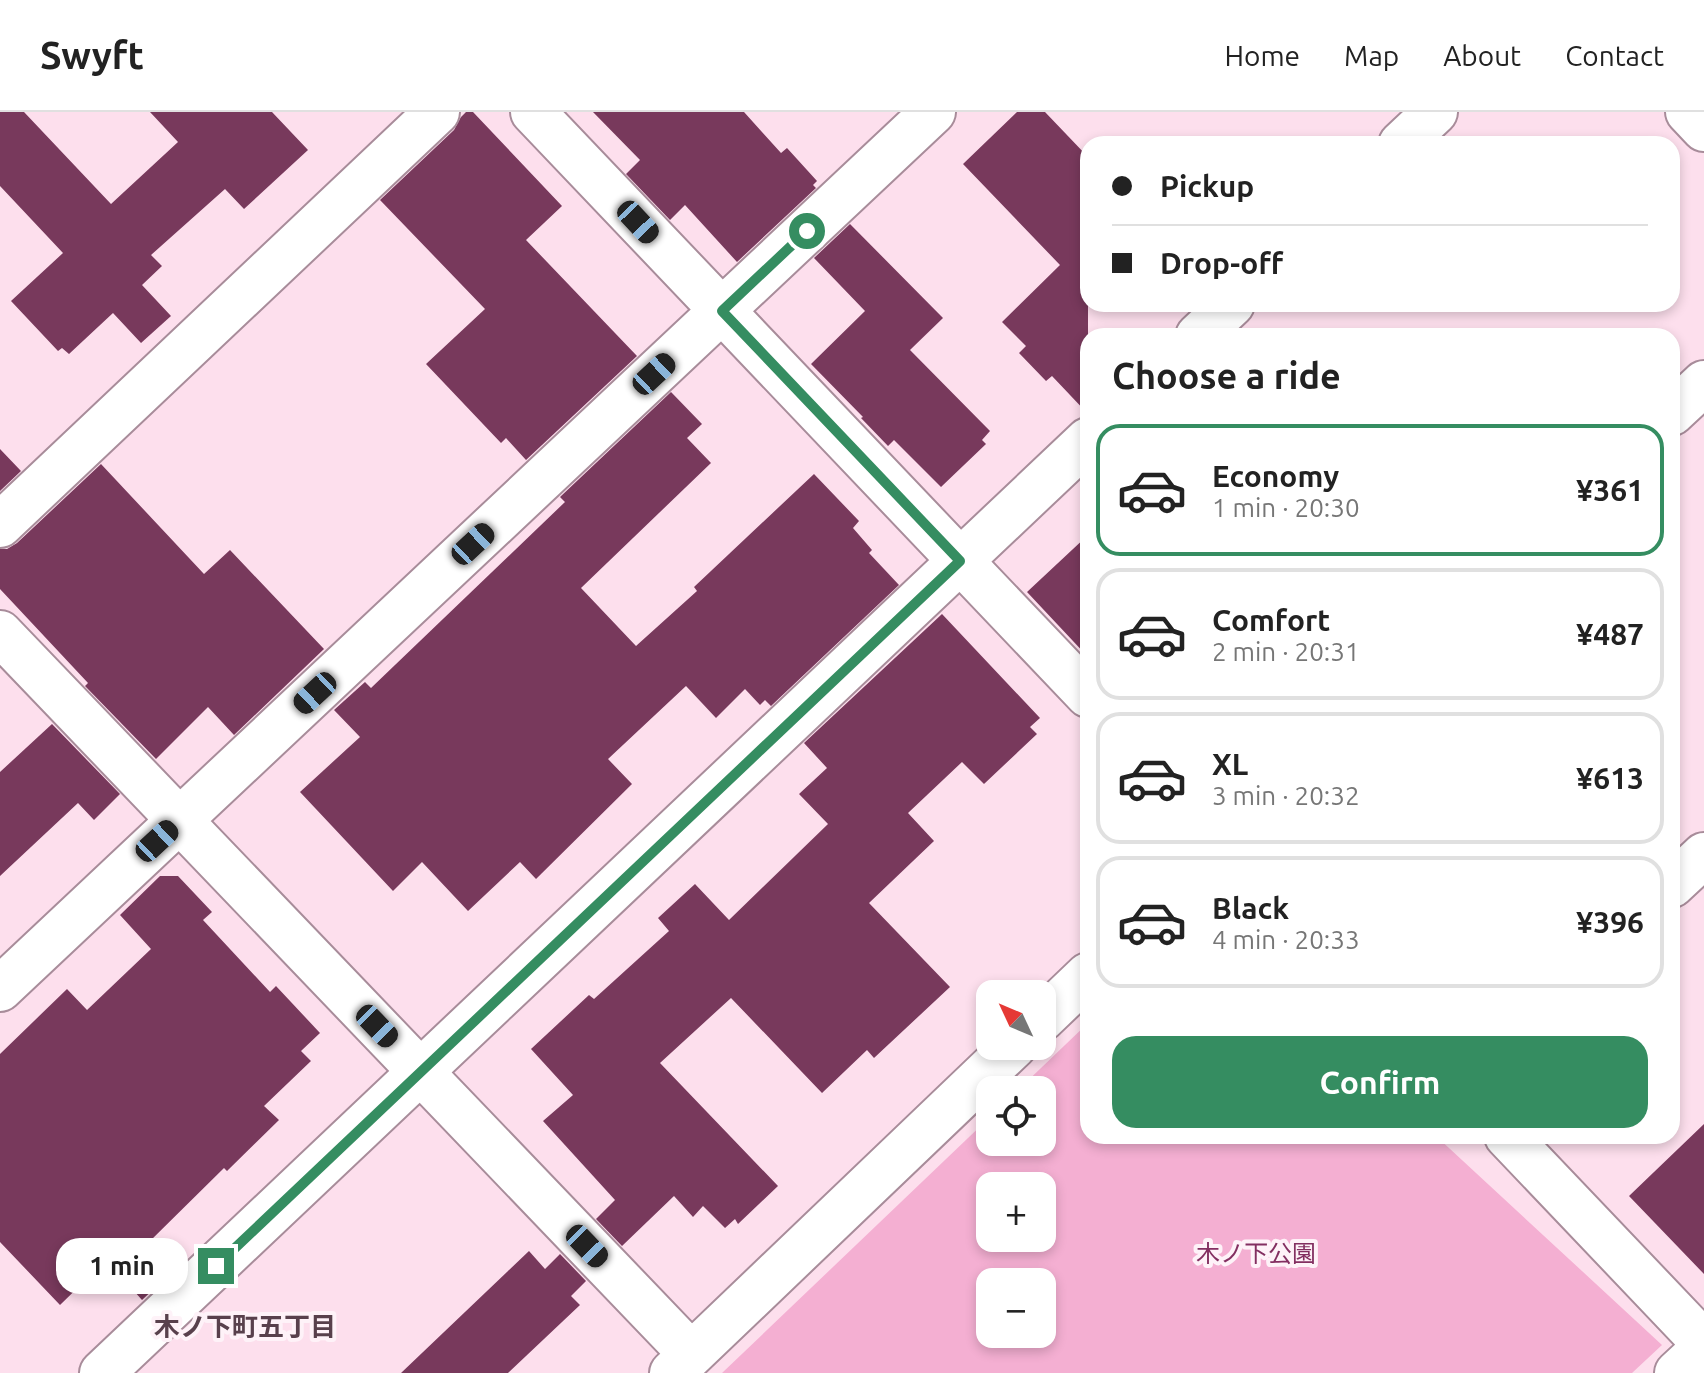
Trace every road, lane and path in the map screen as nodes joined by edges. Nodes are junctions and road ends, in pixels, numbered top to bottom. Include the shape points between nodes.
1 (437, 112) edge
2 (533, 112) edge
3 (933, 112) edge
4 (1435, 112) edge
5 (1688, 112) edge
6 (1704, 129) edge
7 (1410, 136) edge
8 (722, 311) junction
9 (1224, 312) edge
10 (1206, 328) edge
11 (1704, 383) edge
12 (1680, 406) edge
13 (1080, 448) edge
14 (0, 525) edge
15 (960, 561) junction
16 (0, 633) edge
17 (1080, 687) edge
18 (179, 820) junction
19 (1704, 855) edge
20 (1680, 878) edge
21 (1080, 983) edge
22 (0, 989) edge
23 (1056, 1006) edge
24 (999, 1060) edge
25 (421, 1072) junction
26 (1515, 1144) edge
27 (1704, 1345) edge
28 (682, 1364) edge
29 (102, 1373) edge
30 (1677, 1373) edge

1 - 14 main road
2 - 8 main road
3 - 8 main road
4 - 7 main road
5 - 6 main road
8 - 15 main road
8 - 18 main road
9 - 10 main road
11 - 12 main road
13 - 15 main road
15 - 17 main road
15 - 25 main road
16 - 18 main road
18 - 22 main road
18 - 25 main road
19 - 20 main road
21 - 23 main road
24 - 28 main road
25 - 28 main road
25 - 29 main road
26 - 27 main road
27 - 30 main road

